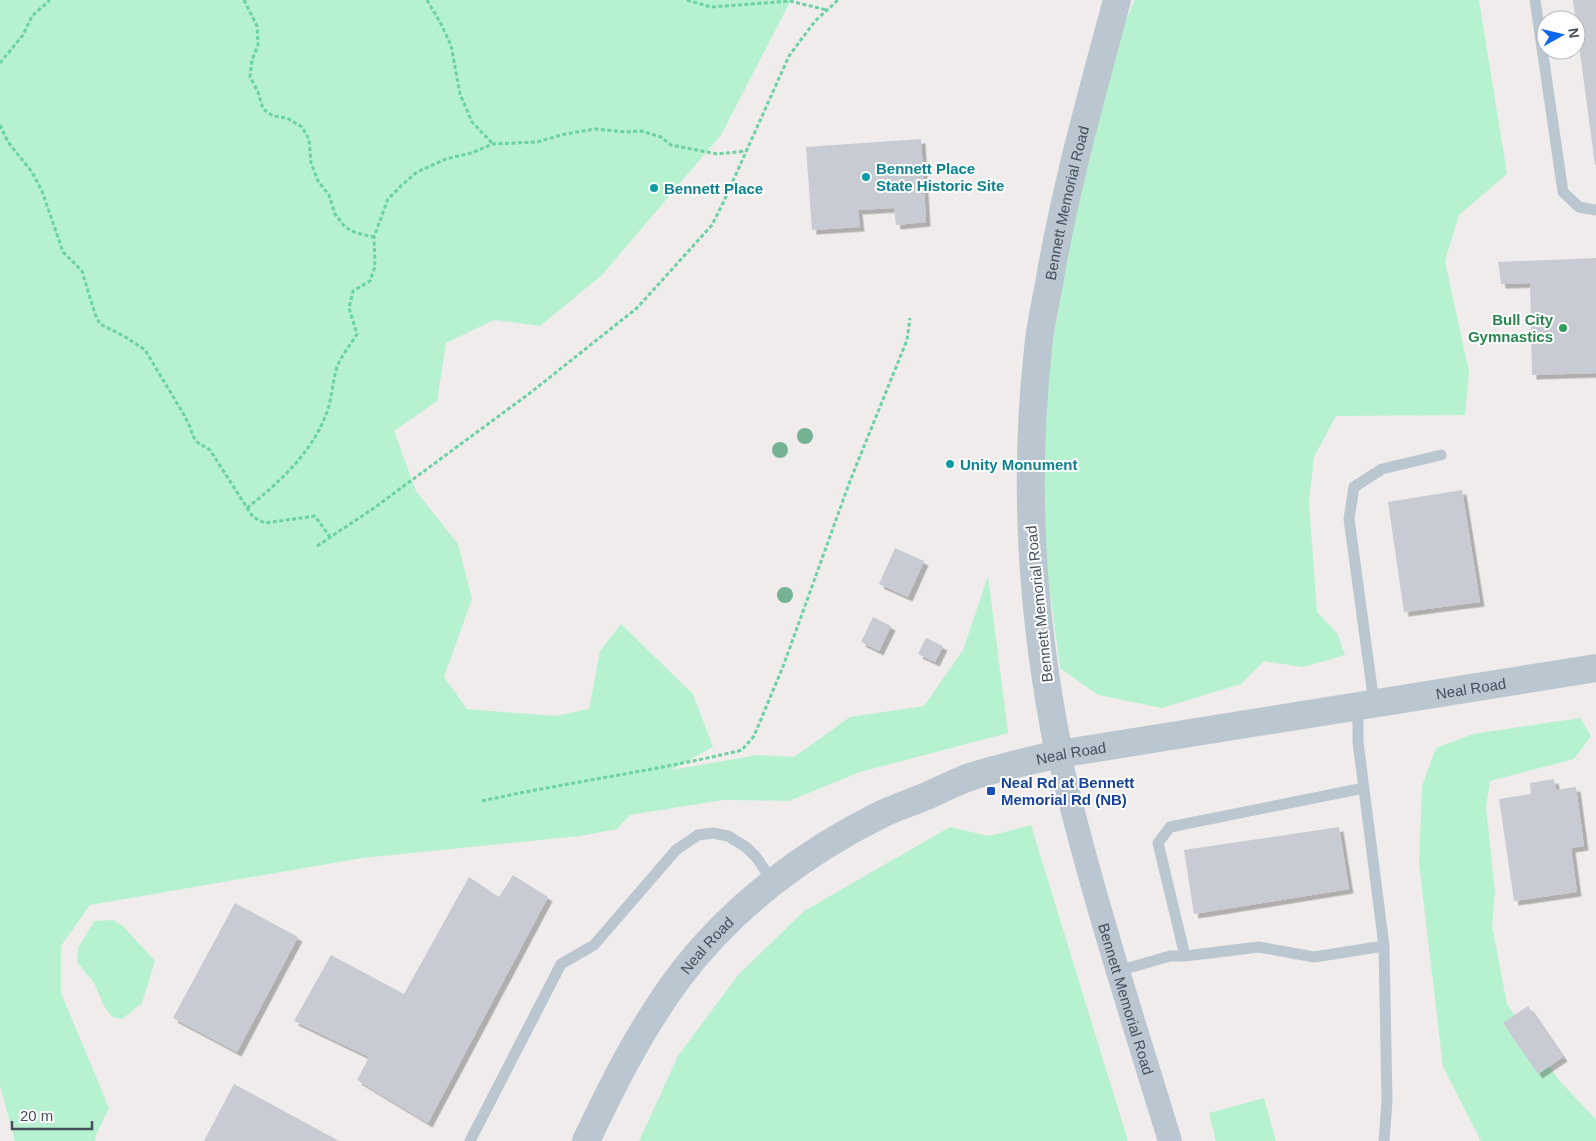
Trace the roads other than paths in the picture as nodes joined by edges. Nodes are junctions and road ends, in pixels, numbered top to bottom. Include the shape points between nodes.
1 (1117, 0) edge
2 (1535, 0) edge
3 (1596, 210) edge
4 (1441, 455) dead end
5 (1596, 668) edge
6 (1366, 704) junction
7 (1059, 754) junction
8 (1364, 788) junction
9 (773, 882) junction
10 (1384, 946) junction
11 (1185, 956) junction
12 (1118, 971) junction
13 (470, 1141) edge
14 (586, 1141) edge
15 (1170, 1141) edge
16 (1384, 1141) edge

1 - 7 street, Bennett Memorial Road via 1065,203 1038,347 1032,410 1030,526 1033,584
2 - 3 lane via 1562,192 1579,207
4 - 6 lane via 1382,469 1354,487 1349,519
5 - 6 street, Neal Road
6 - 7 street, Neal Road
6 - 8 lane via 1358,742
7 - 9 street, Neal Road via 966,778 882,814 818,850
7 - 12 street, Bennett Memorial Road via 1079,838
8 - 10 lane
8 - 11 lane via 1170,827 1158,843
9 - 13 lane via 746,847 728,836 698,835 676,850 594,946 561,964
9 - 14 street, Neal Road via 722,929 679,978 617,1076
10 - 11 lane via 1314,956 1260,948
10 - 16 lane via 1387,1101
11 - 12 lane via 1170,956
12 - 15 street, Bennett Memorial Road

